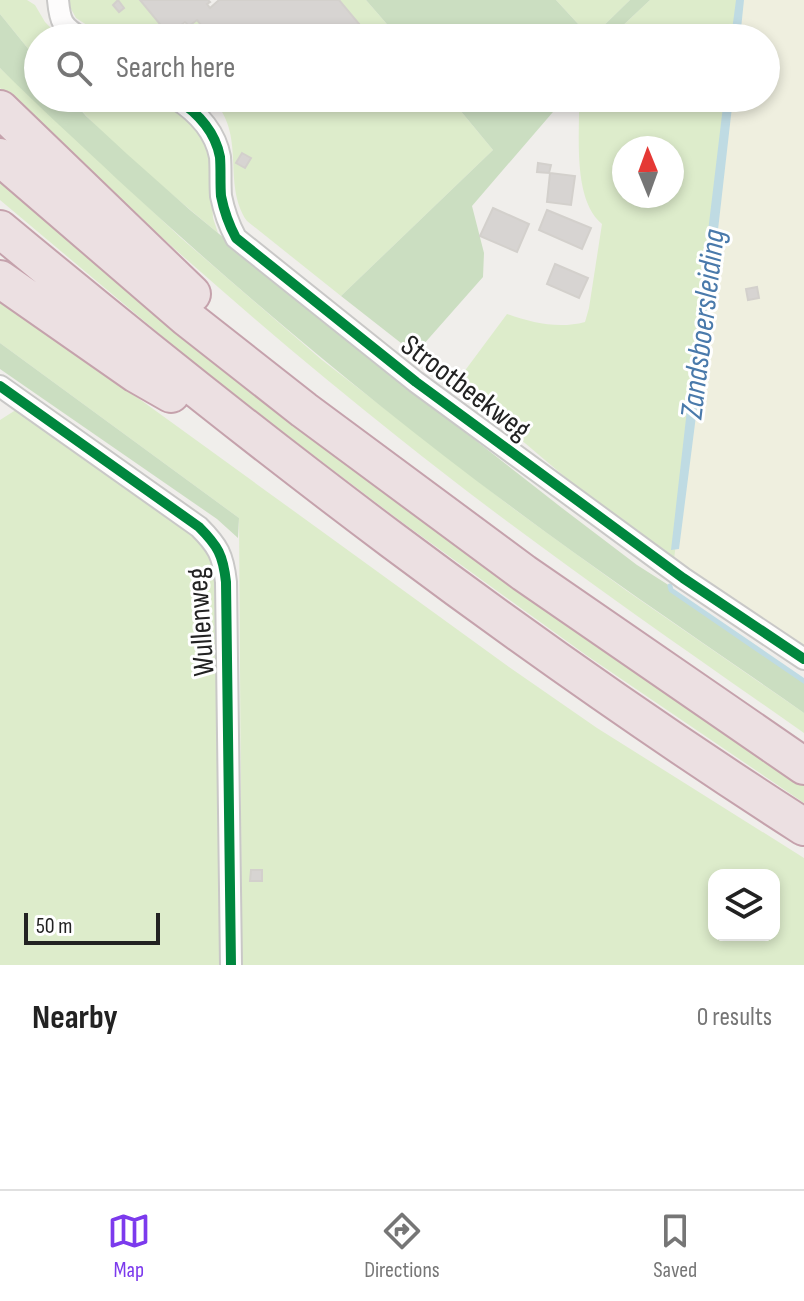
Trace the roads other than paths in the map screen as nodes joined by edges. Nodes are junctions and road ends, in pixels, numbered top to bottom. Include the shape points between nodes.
1 (58, 0) edge
2 (64, 24) edge
3 (0, 109) edge
4 (194, 112) edge
5 (0, 157) edge
6 (0, 229) edge
7 (0, 279) edge
8 (0, 386) edge
9 (304, 410) junction
10 (274, 452) junction
11 (804, 659) edge
12 (804, 766) edge
13 (804, 827) edge
14 (231, 965) edge

1 - 2 street
3 - 9 highway via 179,280
4 - 11 street, Strootbeekweg via 213,136 221,196 236,238 416,382 683,578
5 - 9 highway via 187,318
6 - 10 highway
7 - 10 highway via 136,374
8 - 14 street, Wullenweg via 199,527 223,558
9 - 12 highway via 524,573
10 - 13 highway via 584,679

